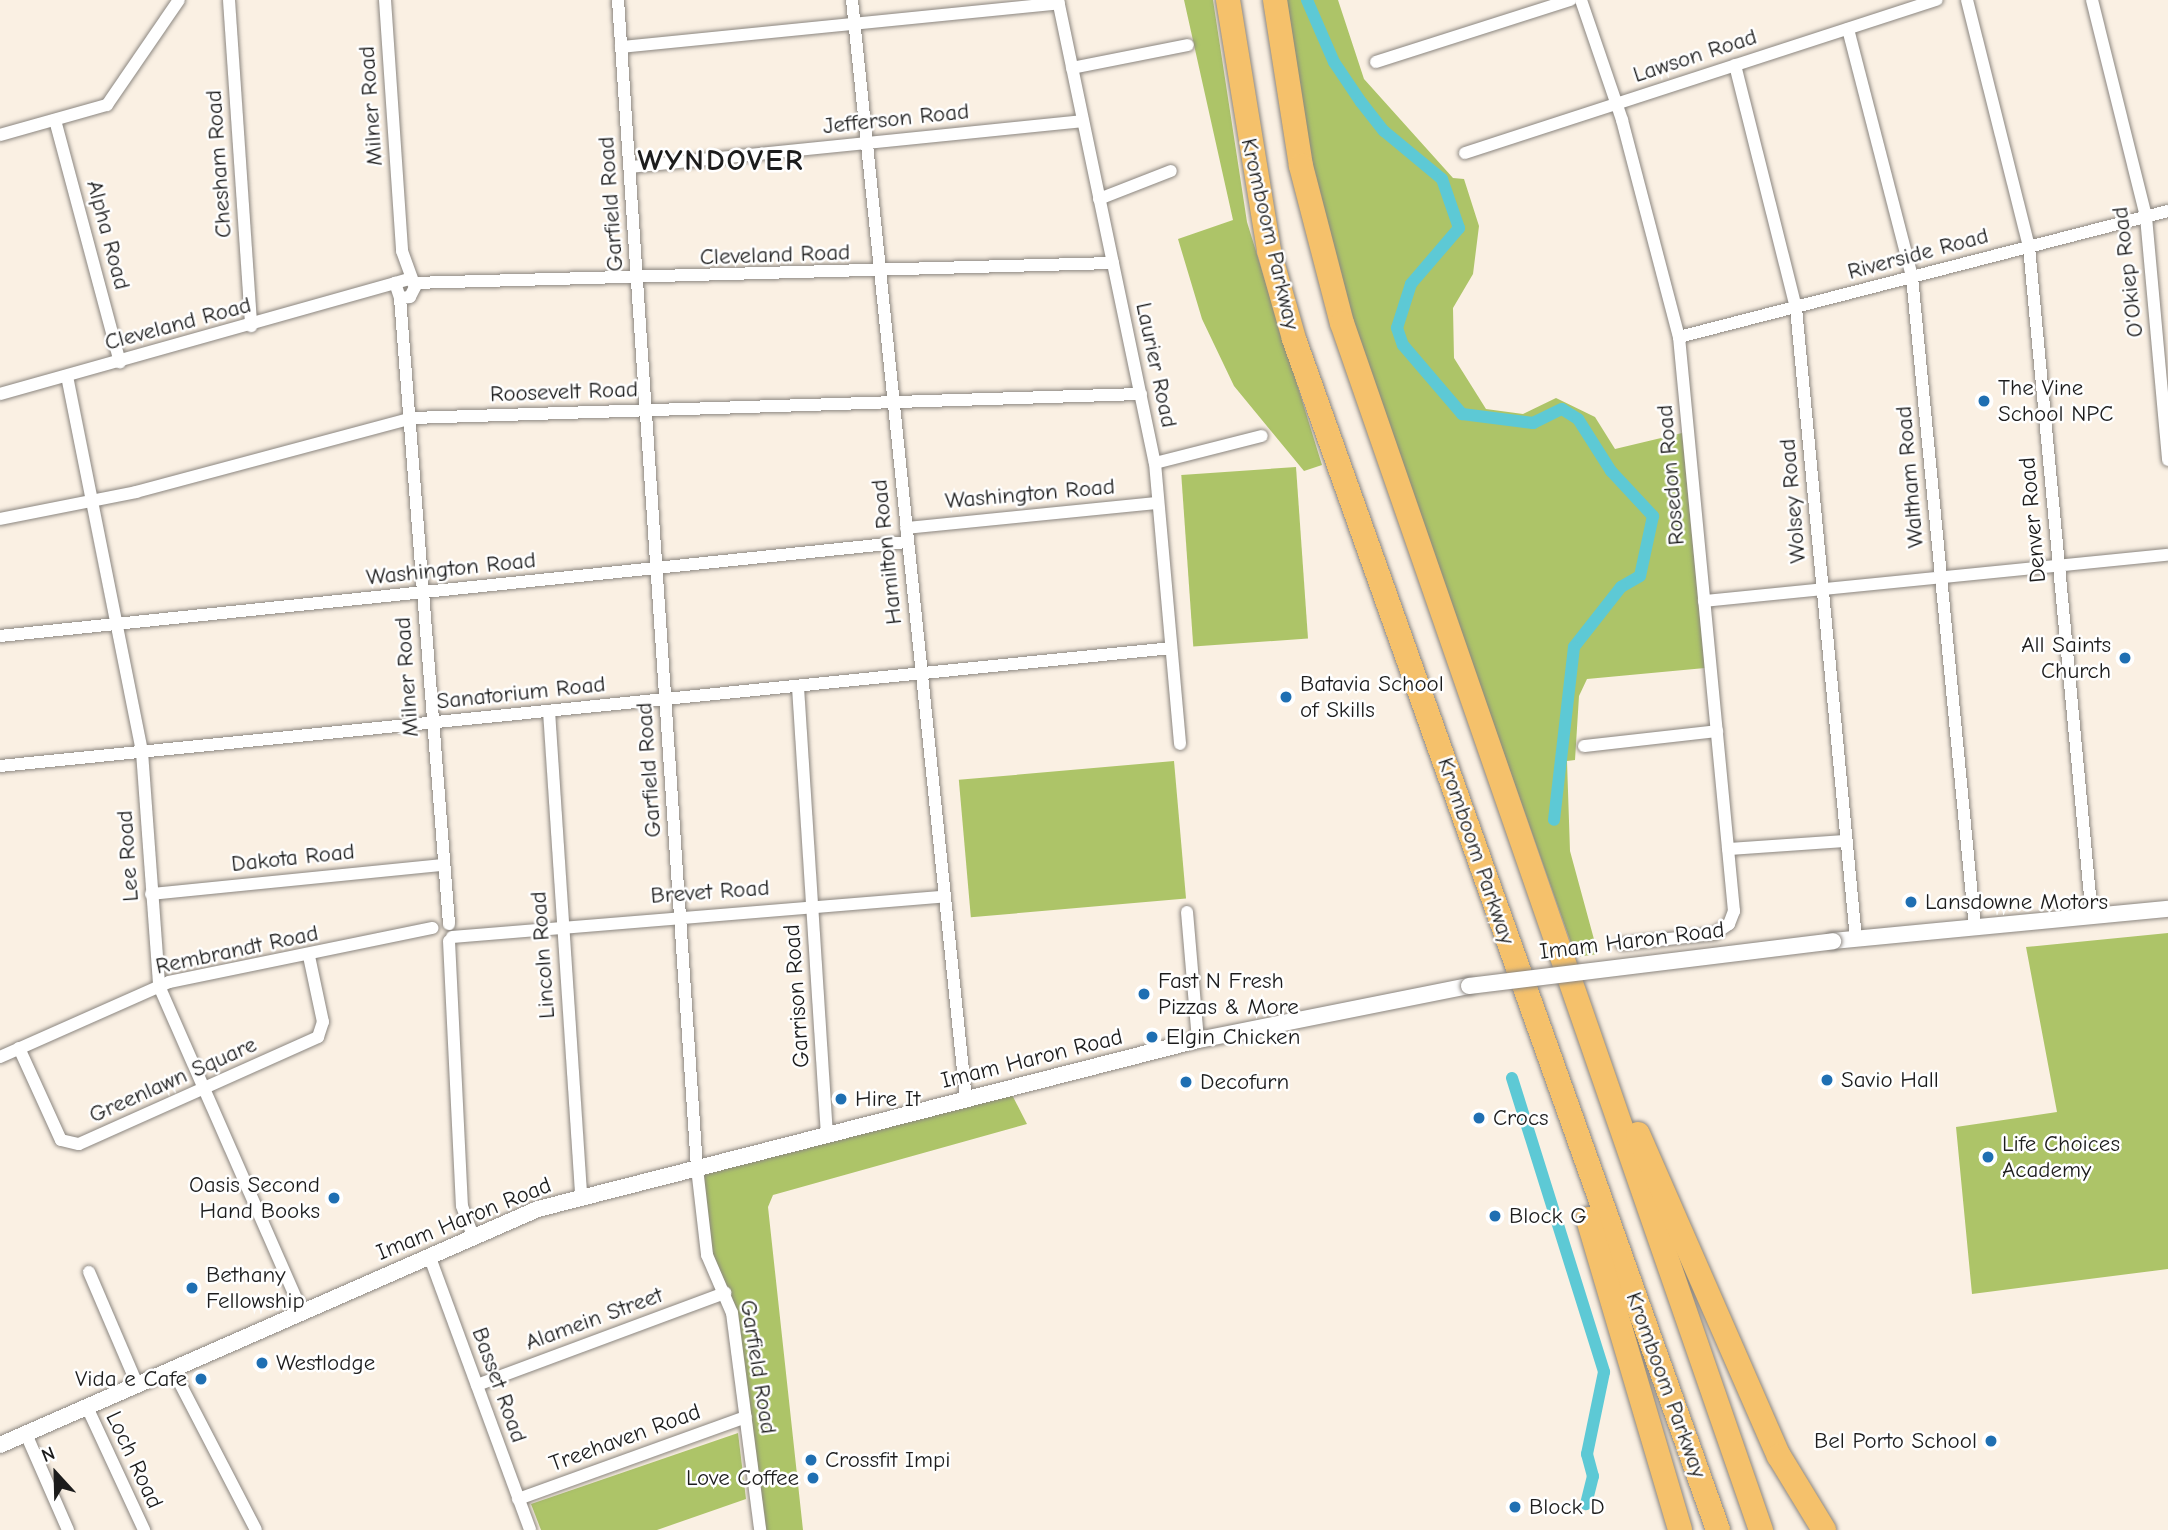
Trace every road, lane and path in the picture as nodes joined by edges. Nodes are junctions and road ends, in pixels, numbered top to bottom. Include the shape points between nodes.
1 (179, 0) edge
2 (229, 0) edge
3 (385, 0) edge
4 (618, 0) edge
5 (852, 0) edge
6 (1228, 0) edge
7 (1275, 0) edge
8 (1570, 0) edge
9 (1581, 0) edge
10 (1937, 0) edge
11 (1967, 0) edge
12 (2092, 0) edge
13 (1058, 1) edge
14 (855, 24) junction
15 (1848, 29) junction
16 (1188, 45) dead end
17 (621, 47) junction
18 (1376, 62) dead end
19 (1735, 65) junction
20 (1072, 68) junction
21 (1615, 104) junction
22 (55, 120) junction
23 (1083, 121) junction
24 (0, 135) edge
25 (867, 144) junction
26 (1465, 153) dead end
27 (630, 167) junction
28 (1171, 172) dead end
29 (1099, 199) junction
30 (2168, 211) edge
31 (2146, 217) junction
32 (2028, 247) junction
33 (1113, 263) junction
34 (880, 272) junction
35 (1912, 277) junction
36 (637, 281) junction
37 (404, 288) junction
38 (1796, 308) junction
39 (251, 326) junction
40 (1679, 337) junction
41 (120, 362) junction
42 (67, 376) junction
43 (0, 394) edge
44 (1141, 394) junction
45 (893, 403) junction
46 (646, 410) junction
47 (412, 418) junction
48 (1262, 436) dead end
49 (2168, 460) edge
50 (1155, 463) junction
51 (92, 501) junction
52 (1158, 503) junction
53 (0, 519) edge
54 (906, 528) junction
55 (907, 542) junction
56 (2168, 555) edge
57 (2059, 566) junction
58 (657, 568) junction
59 (1941, 579) junction
60 (1822, 590) junction
61 (423, 593) junction
62 (1704, 601) junction
63 (117, 624) junction
64 (0, 636) edge
65 (1171, 649) junction
66 (921, 674) junction
67 (798, 687) junction
68 (666, 699) junction
69 (549, 711) junction
70 (431, 723) junction
71 (1717, 731) junction
72 (1180, 744) dead end
73 (1584, 746) dead end
74 (142, 752) junction
75 (0, 766) edge
76 (1846, 841) junction
77 (1728, 849) junction
78 (440, 865) junction
79 (151, 894) junction
80 (943, 897) junction
81 (813, 907) junction
82 (2168, 909) edge
83 (1187, 912) dead end
84 (680, 915) junction
85 (2092, 917) junction
86 (1552, 922) junction
87 (562, 923) junction
88 (1975, 928) junction
89 (443, 933) junction
90 (1856, 939) junction
91 (1622, 944) dead end
92 (309, 956) junction
93 (159, 986) junction
94 (1527, 1006) junction
95 (1198, 1040) junction
96 (19, 1048) junction
97 (0, 1057) edge
98 (204, 1089) junction
99 (966, 1100) junction
100 (827, 1135) junction
101 (697, 1168) junction
102 (581, 1197) junction
103 (473, 1236) junction
104 (429, 1255) junction
105 (89, 1272) dead end
106 (725, 1293) junction
107 (302, 1311) junction
108 (172, 1368) junction
109 (137, 1384) junction
110 (477, 1385) junction
111 (87, 1407) junction
112 (746, 1417) junction
113 (26, 1434) junction
114 (0, 1445) edge
115 (518, 1499) junction
116 (68, 1530) edge
117 (144, 1530) edge
118 (256, 1530) edge
119 (530, 1530) edge
120 (760, 1530) edge
121 (1680, 1530) edge
122 (1718, 1530) edge
123 (1761, 1530) edge
124 (1824, 1530) edge

1 - 22 street via 111,101
2 - 39 street, Chesham Road
3 - 37 street, Milner Road
4 - 17 street, Garfield Road
5 - 14 street, Hamilton Road
6 - 94 highway, Kromboom Parkway via 1269,251 1294,339
7 - 86 highway, Kromboom Parkway via 1301,166 1342,323
8 - 18 street
9 - 21 street, Rosedon Road
10 - 15 street, Lawson Road
11 - 32 street, Denver Road
12 - 31 street, O'Okiep Road
13 - 14 street
13 - 20 street, Laurier Road
14 - 17 street
14 - 25 street, Hamilton Road
15 - 19 street, Lawson Road
15 - 35 street, Waltham Road
16 - 20 street
17 - 27 street, Garfield Road
19 - 21 street, Lawson Road
19 - 38 street, Wolsey Road
20 - 23 street, Laurier Road
21 - 26 street, Lawson Road
21 - 40 street, Rosedon Road
22 - 24 street
22 - 41 street, Alpha Road
23 - 25 street, Jefferson Road
23 - 29 street, Laurier Road
25 - 27 street, Jefferson Road
25 - 34 street, Hamilton Road
27 - 36 street, Garfield Road
28 - 29 street
29 - 33 street, Laurier Road
30 - 31 street, Riverside Road
31 - 32 street, Riverside Road
31 - 49 street, O'Okiep Road
32 - 35 street, Riverside Road
32 - 57 street, Denver Road
33 - 34 street, Cleveland Road
33 - 44 street, Laurier Road
34 - 36 street, Cleveland Road
34 - 45 street, Hamilton Road
35 - 38 street, Riverside Road
35 - 59 street, Waltham Road
36 - 37 street, Cleveland Road
36 - 46 street, Garfield Road
37 - 39 street, Cleveland Road
37 - 47 street, Milner Road
38 - 40 street, Riverside Road
38 - 60 street, Wolsey Road
39 - 41 street, Cleveland Road
40 - 62 street, Rosedon Road
41 - 42 street, Cleveland Road
42 - 43 street, Cleveland Road
42 - 51 street, Lee Road
44 - 45 street, Roosevelt Road
44 - 50 street, Laurier Road
45 - 46 street, Roosevelt Road
45 - 54 street, Hamilton Road
46 - 47 street, Roosevelt Road
46 - 58 street, Garfield Road
47 - 51 street, Roosevelt Road
47 - 61 street, Milner Road
48 - 50 street
50 - 52 street, Laurier Road
51 - 53 street, Roosevelt Road
51 - 63 street, Lee Road
52 - 54 street, Washington Road
52 - 65 street, Laurier Road
54 - 55 street, Hamilton Road
55 - 58 street, Washington Road
55 - 66 street, Hamilton Road
56 - 57 street
57 - 59 street
57 - 85 street, Denver Road
58 - 61 street, Washington Road
58 - 68 street, Garfield Road
59 - 60 street
59 - 88 street, Waltham Road
60 - 62 street
60 - 76 street, Wolsey Road
61 - 63 street, Washington Road
61 - 70 street, Milner Road
62 - 71 street, Rosedon Road
63 - 64 street, Washington Road
63 - 74 street, Lee Road
65 - 66 street, Sanatorium Road
65 - 72 street, Laurier Road
66 - 67 street, Sanatorium Road
66 - 80 street, Hamilton Road
67 - 68 street, Sanatorium Road
67 - 81 street, Garrison Road
68 - 69 street, Sanatorium Road
68 - 84 street, Garfield Road
69 - 70 street, Sanatorium Road
69 - 87 street, Lincoln Road
70 - 74 street, Sanatorium Road
70 - 78 street, Milner Road
71 - 73 street
71 - 77 street, Rosedon Road
74 - 75 street, Sanatorium Road
74 - 79 street, Lee Road
76 - 77 street
76 - 90 street, Wolsey Road
77 - 91 street, Rosedon Road via 1734,911 1726,928
78 - 79 street, Dakota Road
78 - 89 street, Milner Road
79 - 93 street, Lee Road
80 - 81 street, Brevet Road
80 - 99 street, Hamilton Road
81 - 84 street, Brevet Road
81 - 100 street, Garrison Road
82 - 85 street, Imam Haron Road
83 - 95 street
84 - 87 street, Brevet Road
84 - 101 street, Garfield Road
85 - 88 street, Imam Haron Road
86 - 123 highway, Kromboom Parkway
86 - 124 highway via 1755,1404
87 - 89 street, Brevet Road
87 - 102 street, Lincoln Road
88 - 90 street, Imam Haron Road
89 - 92 street, Rembrandt Road
89 - 103 street, Milner Road via 462,1206
90 - 95 street, Imam Haron Road, bridge via 1469,986
92 - 93 street, Rembrandt Road
92 - 98 street, Greenlawn Square via 323,1023 318,1037
93 - 96 street, Rembrandt Road
93 - 98 street, Lee Road
94 - 121 highway via 1550,1105
94 - 122 highway, Kromboom Parkway
95 - 99 street, Imam Haron Road
96 - 97 street, Rembrandt Road
96 - 98 street, Greenlawn Square via 68,1146
98 - 107 street, Lee Road
99 - 100 street, Imam Haron Road
100 - 101 street, Imam Haron Road
101 - 102 street, Imam Haron Road
101 - 106 street, Garfield Road via 707,1255
102 - 103 street, Imam Haron Road
103 - 104 street, Imam Haron Road
104 - 107 street, Imam Haron Road
104 - 110 street, Basset Road
105 - 109 street
106 - 110 street, Alamein Street
106 - 112 street, Garfield Road
107 - 108 street, Imam Haron Road
108 - 109 street, Imam Haron Road
108 - 118 street
109 - 111 street, Imam Haron Road
110 - 115 street, Basset Road
111 - 113 street, Imam Haron Road
111 - 117 street, Loch Road
112 - 115 street, Treehaven Road
112 - 120 street, Garfield Road
113 - 114 street, Imam Haron Road
113 - 116 street
115 - 119 street, Basset Road

